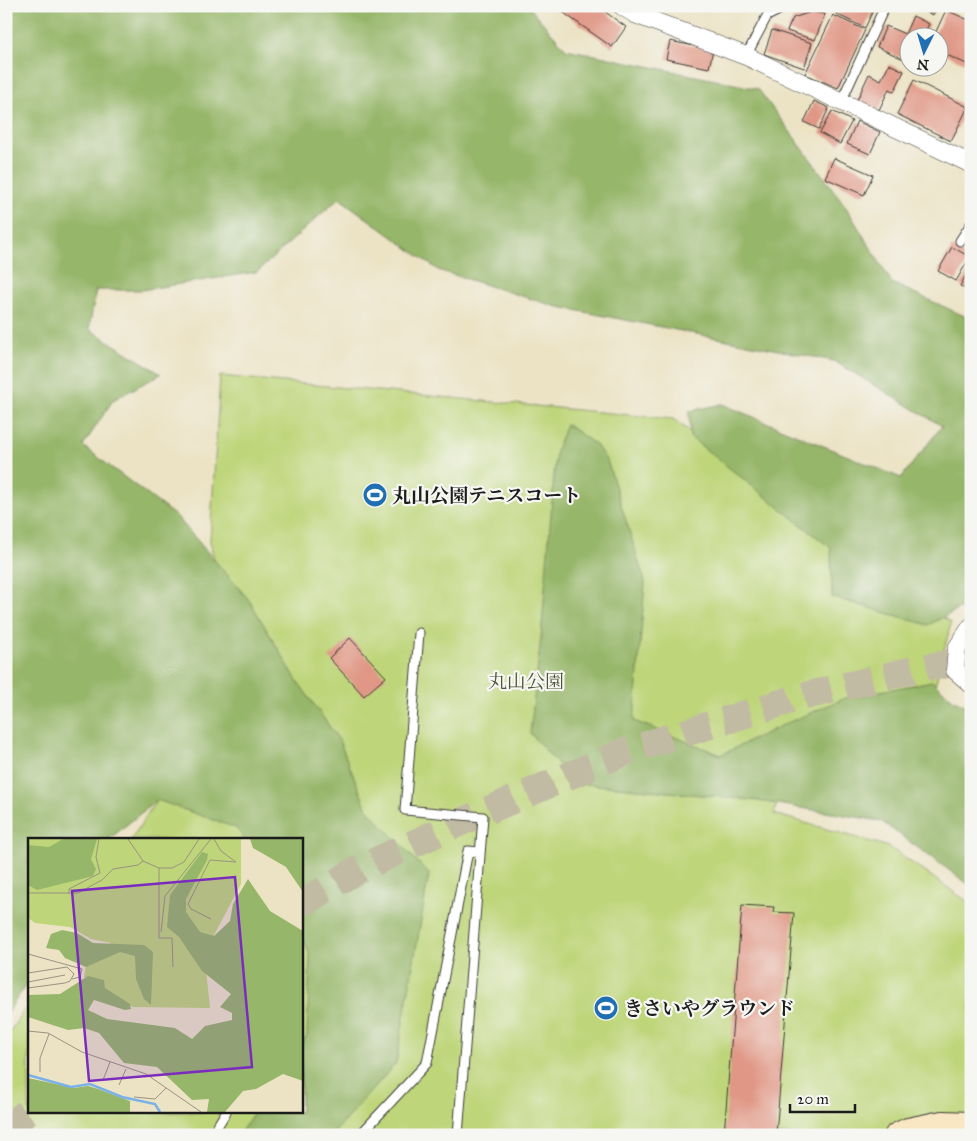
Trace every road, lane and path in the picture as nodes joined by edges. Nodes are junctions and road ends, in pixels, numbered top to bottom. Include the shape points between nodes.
1 (622, 6) edge
2 (787, 6) edge
3 (885, 6) edge
4 (746, 56) junction
5 (841, 102) junction
6 (971, 164) edge
7 (971, 224) edge
8 (960, 242) dead end
9 (971, 627) edge
10 (419, 633) dead end
11 (971, 684) edge
12 (480, 852) junction
13 (225, 1114) edge
14 (971, 1124) edge
15 (212, 1135) edge
16 (360, 1135) edge
17 (458, 1135) edge
18 (897, 1135) edge

1 - 4 street via 635,14
2 - 4 lane via 767,16
3 - 5 lane
4 - 5 street
5 - 6 street
7 - 8 lane
9 - 11 street via 957,648 955,670
10 - 12 lane via 405,810 483,817
12 - 16 lane via 468,851 426,1063
12 - 17 lane
13 - 15 lane
14 - 18 street via 942,1123

